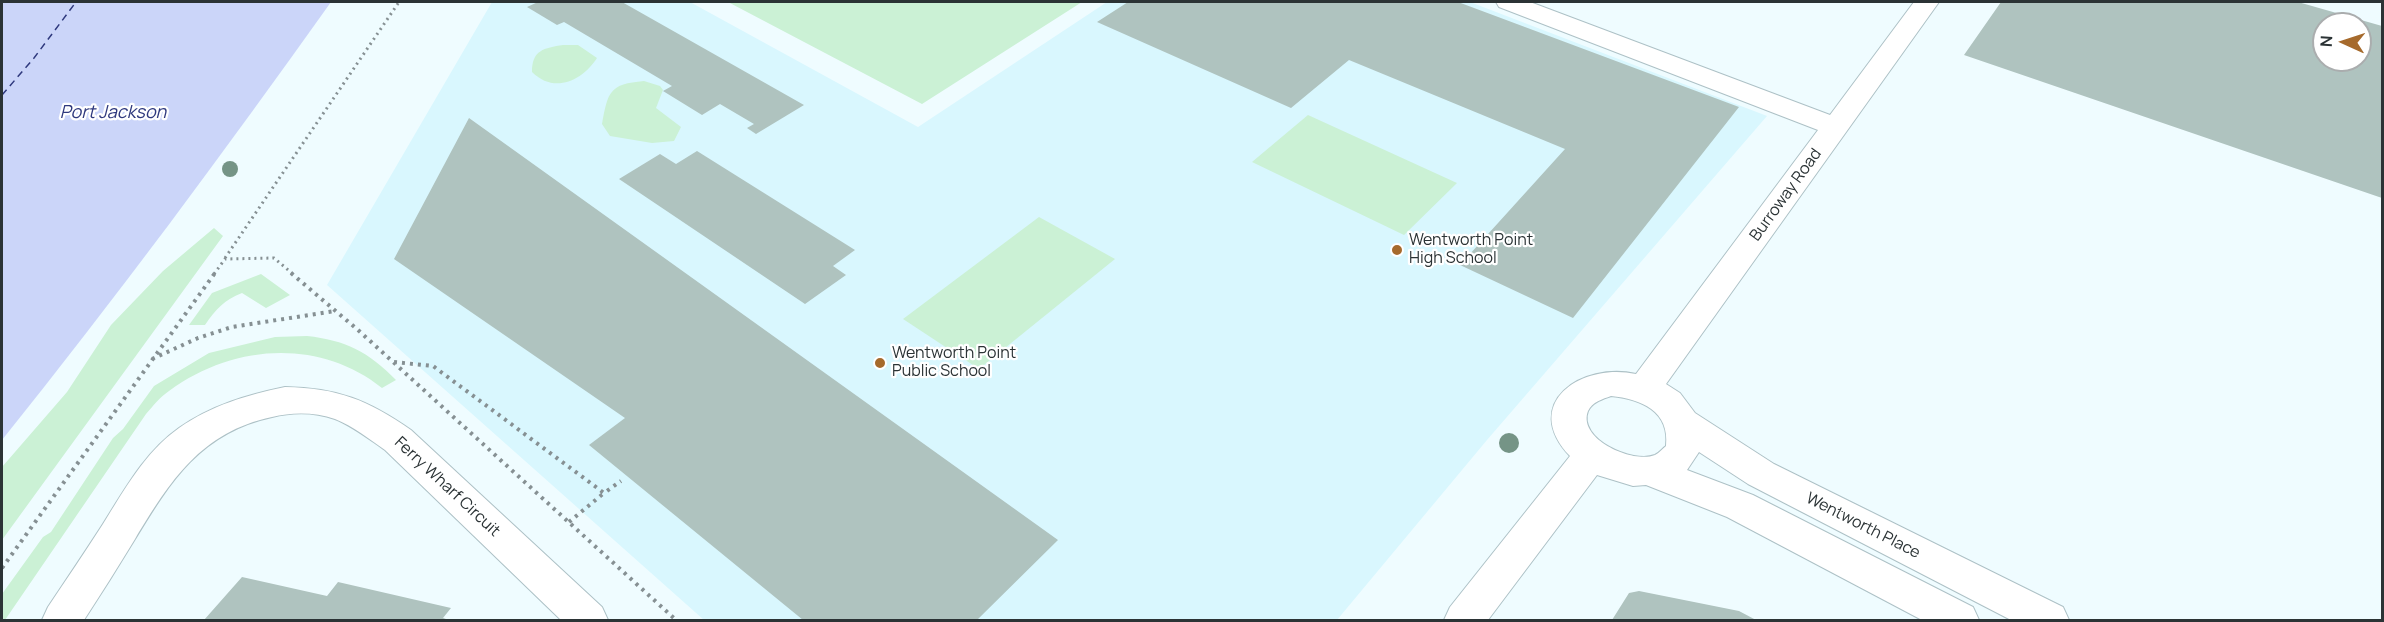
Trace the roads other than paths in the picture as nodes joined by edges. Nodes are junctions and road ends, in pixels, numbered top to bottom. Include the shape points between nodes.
1 (1508, 2) edge
2 (1927, 2) edge
3 (1836, 126) junction
4 (1644, 389) junction
5 (1683, 423) junction
6 (1592, 455) junction
7 (1649, 471) junction
8 (62, 621) edge
9 (588, 621) edge
10 (1464, 621) edge
11 (1959, 621) edge
12 (2049, 621) edge

1 - 3 street
2 - 3 street, Burroway Road
3 - 4 street, Burroway Road
4 - 5 street via 1668,403
4 - 6 street via 1609,383 1587,390 1572,403 1568,416 1570,430
5 - 7 street via 1685,445 1681,454 1668,465
5 - 12 street, Wentworth Place via 1761,474
6 - 7 street via 1610,466
6 - 10 street
7 - 11 street via 1740,506
8 - 9 street, Ferry Wharf Circuit via 140,498 175,452 196,435 241,411 301,398 350,410 399,440

